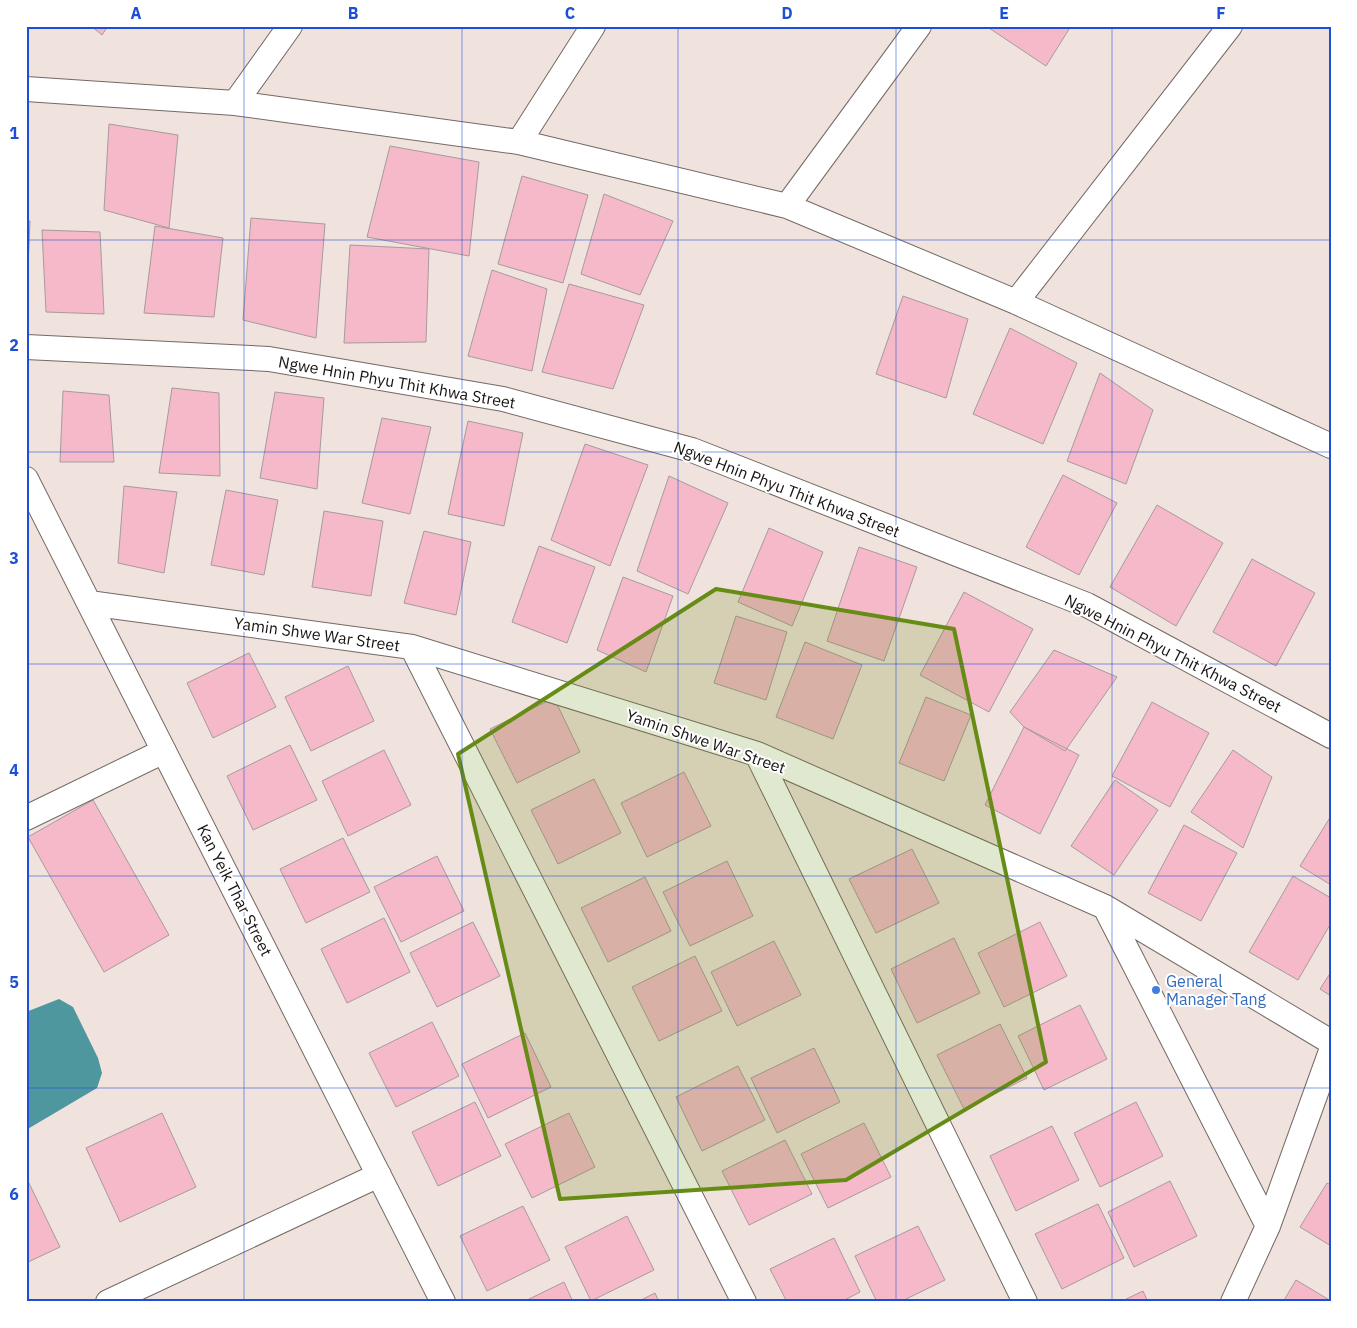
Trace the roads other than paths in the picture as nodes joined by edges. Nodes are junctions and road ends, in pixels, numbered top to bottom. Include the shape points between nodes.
1 (290, 26) edge
2 (593, 26) edge
3 (919, 26) edge
4 (1230, 26) edge
5 (26, 89) edge
6 (235, 103) junction
7 (519, 142) junction
8 (787, 206) junction
9 (1016, 302) junction
10 (26, 347) edge
11 (1331, 446) edge
12 (26, 479) edge
13 (89, 603) junction
14 (412, 647) junction
15 (1331, 736) edge
16 (164, 751) junction
17 (757, 754) junction
18 (26, 818) edge
19 (1105, 907) junction
20 (1331, 1042) edge
21 (1331, 1052) edge
22 (379, 1175) junction
23 (1268, 1226) junction
24 (108, 1302) edge
25 (443, 1302) edge
26 (744, 1302) edge
27 (1025, 1302) edge
28 (1233, 1302) edge

1 - 6 street
2 - 7 street
3 - 8 street
4 - 9 street
5 - 6 street
6 - 7 street
7 - 8 street
8 - 9 street
9 - 11 street
10 - 15 street, Ngwe Hnin Phyu Thit Khwa Street via 269,359 503,399 692,450 1087,605
12 - 13 street, Kan Yeik Thar Street
13 - 14 street, Yamin Shwe War Street
13 - 16 street, Kan Yeik Thar Street
14 - 17 street, Yamin Shwe War Street
14 - 26 street
16 - 18 street
16 - 22 street, Kan Yeik Thar Street
17 - 19 street, Yamin Shwe War Street
17 - 27 street
19 - 20 street, Yamin Shwe War Street
19 - 23 street
21 - 23 street
22 - 24 street
22 - 25 street, Kan Yeik Thar Street
23 - 28 street

